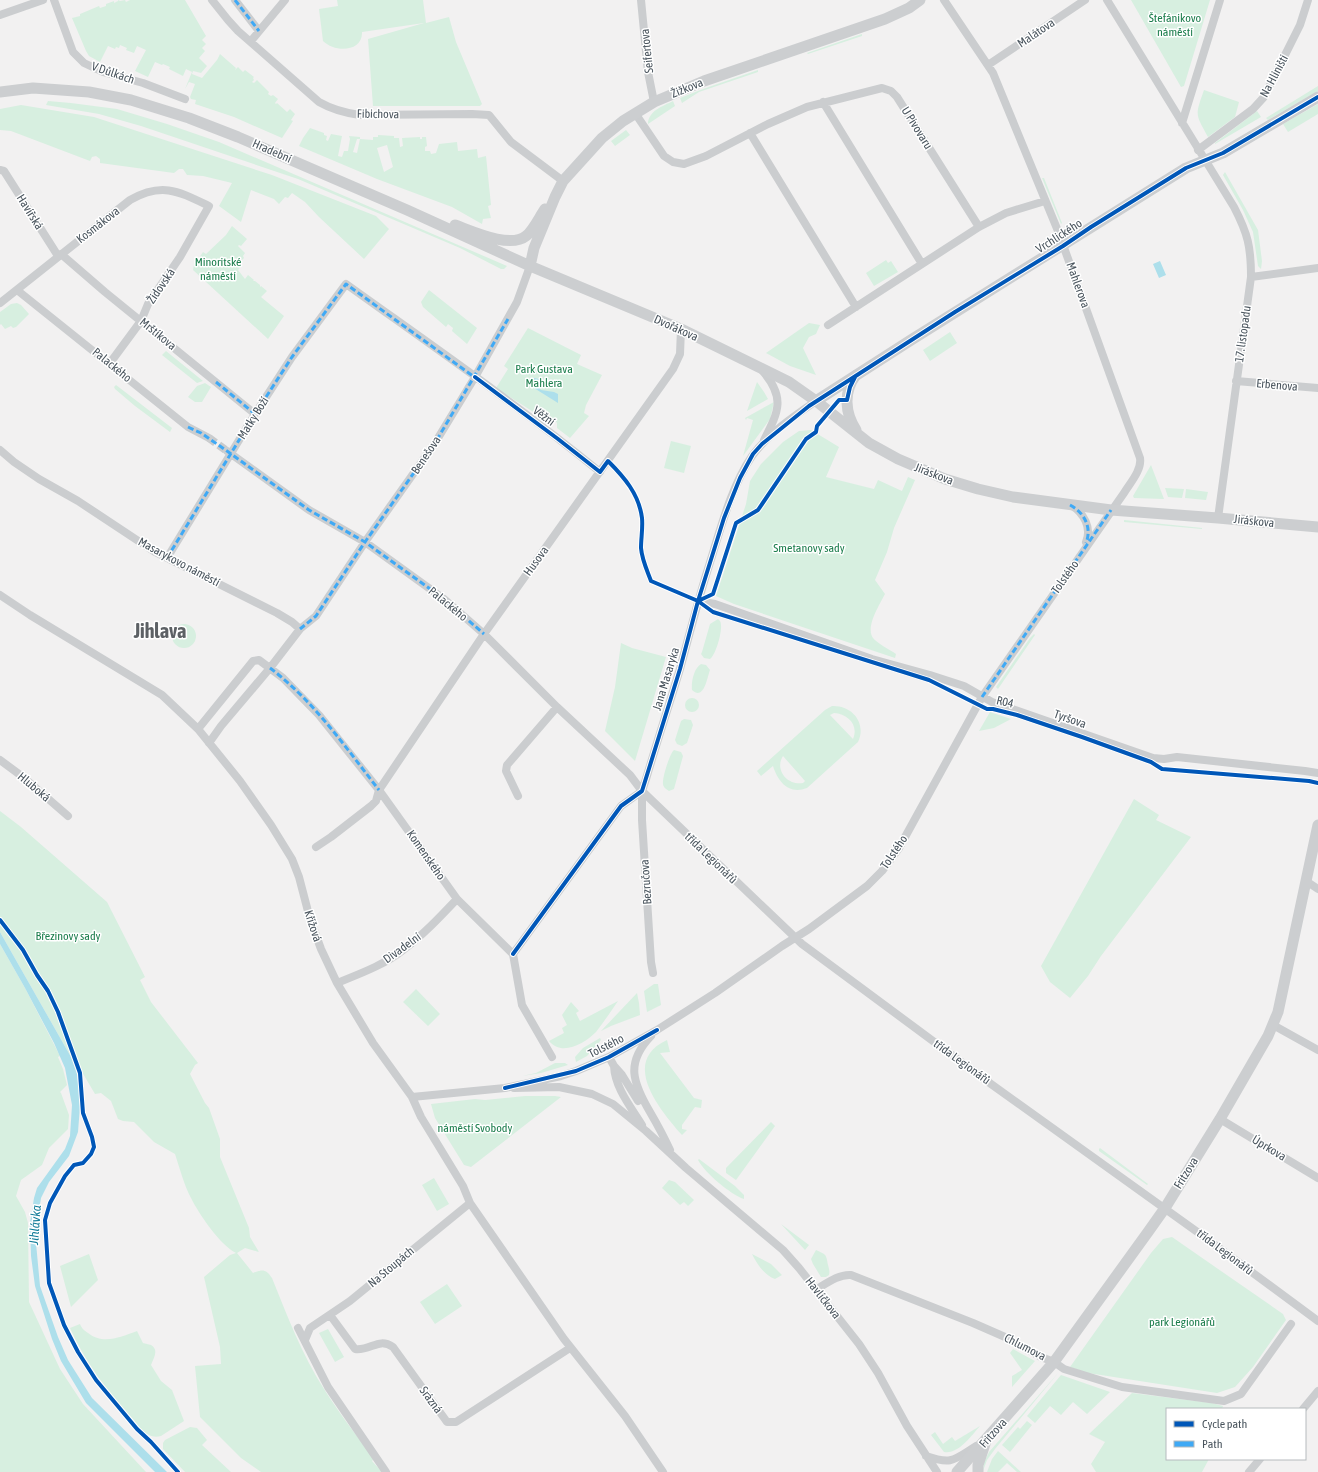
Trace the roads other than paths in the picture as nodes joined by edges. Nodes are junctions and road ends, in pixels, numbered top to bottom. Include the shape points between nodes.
1 (43, 0) edge
2 (54, 0) edge
3 (212, 0) edge
4 (235, 0) edge
5 (285, 0) edge
6 (641, 0) edge
7 (920, 0) edge
8 (944, 0) edge
9 (1085, 0) edge
10 (1107, 0) edge
11 (1220, 0) edge
12 (1308, 0) edge
13 (0, 14) edge
14 (259, 31) junction
15 (251, 41) junction
16 (988, 65) junction
17 (0, 92) edge
18 (1318, 97) edge
19 (186, 99) dead end
20 (654, 102) junction
21 (823, 102) junction
22 (635, 113) junction
23 (1182, 123) junction
24 (750, 133) junction
25 (1198, 150) junction
26 (1206, 160) junction
27 (0, 170) edge
28 (563, 181) junction
29 (555, 197) junction
30 (1045, 201) junction
31 (209, 206) joint
32 (407, 210) junction
33 (979, 227) junction
34 (1063, 246) junction
35 (59, 255) junction
36 (922, 264) junction
37 (530, 266) junction
38 (1318, 268) edge
39 (1251, 277) junction
40 (346, 284) joint
41 (17, 290) junction
42 (1, 301) edge
43 (856, 307) junction
44 (141, 321) junction
45 (828, 325) dead end
46 (681, 329) junction
47 (110, 363) junction
48 (759, 367) junction
49 (858, 374) junction
50 (475, 377) junction
51 (1236, 381) junction
52 (1318, 388) edge
53 (816, 401) junction
54 (255, 414) junction
55 (209, 438) tunnel mouth
56 (863, 438) junction
57 (762, 444) junction
58 (0, 450) edge
59 (229, 452) junction
60 (600, 472) junction
61 (1070, 505) junction
62 (1111, 510) junction
63 (1218, 518) junction
64 (1318, 527) edge
65 (365, 542) junction
66 (1082, 552) junction
67 (167, 558) junction
68 (0, 595) edge
69 (698, 601) junction
70 (300, 629) junction
71 (484, 634) junction
72 (270, 668) junction
73 (982, 697) junction
74 (557, 707) junction
75 (198, 729) junction
76 (209, 743) junction
77 (0, 760) edge
78 (1318, 773) edge
79 (380, 790) junction
80 (642, 791) junction
81 (518, 796) dead end
82 (68, 816) dead end
83 (1318, 825) edge
84 (316, 847) dead end
85 (1306, 881) junction
86 (1318, 889) edge
87 (457, 899) junction
88 (795, 937) junction
89 (513, 954) junction
90 (653, 973) dead end
91 (337, 984) junction
92 (1273, 1025) junction
93 (657, 1030) junction
94 (1318, 1050) edge
95 (552, 1057) dead end
96 (610, 1057) junction
97 (614, 1066) junction
98 (506, 1088) junction
99 (412, 1097) junction
100 (1220, 1119) junction
101 (658, 1127) junction
102 (646, 1131) junction
103 (672, 1155) junction
104 (1318, 1178) edge
105 (470, 1203) junction
106 (1165, 1208) junction
107 (817, 1289) junction
108 (330, 1315) junction
109 (1318, 1322) edge
110 (1291, 1324) dead end
111 (570, 1348) junction
112 (1054, 1362) junction
113 (1318, 1391) edge
114 (1304, 1408) edge
115 (987, 1439) junction
116 (926, 1456) junction
117 (1259, 1460) edge
118 (386, 1472) edge
119 (664, 1472) edge
120 (937, 1472) edge
121 (957, 1472) edge
122 (978, 1472) edge
123 (1249, 1472) edge

1 - 13 street
2 - 19 street, V Důlkách via 73,52 84,63 103,72
3 - 15 street, Fibichova via 228,20
4 - 14 street
5 - 14 street
6 - 20 street, Seifertova via 648,72
7 - 20 main road, Žižkova via 885,19 704,81
8 - 16 street, Mahlerova
9 - 16 street, Malátova
10 - 23 street
11 - 23 street
12 - 25 street, Na Hliništi via 1300,25 1264,97 1253,109
14 - 15 street
15 - 28 street, Fibichova via 319,102 338,111 360,115 489,115 511,142
16 - 30 street, Mahlerova
17 - 32 main road, Hradební via 34,88 52,89 89,92 131,100 238,137
18 - 26 main road, Vrchlického via 1223,153
20 - 22 main road, Žižkova
21 - 24 street, U Pivovaru
21 - 33 street, U Pivovaru via 882,88 891,91
21 - 36 street
22 - 24 street, U Pivovaru via 664,156 673,162 684,164 706,156
22 - 28 main road, Žižkova via 602,138
23 - 25 street
24 - 43 street
25 - 26 street
26 - 34 main road, Vrchlického via 1186,168
26 - 39 street, 17. listopadu via 1244,225 1250,248
27 - 35 street, Havířská via 4,171 20,194
28 - 29 main road, Žižkova
29 - 32 main road via 526,236 514,242 496,239
29 - 37 main road, Žižkova via 534,248
30 - 33 street via 1006,213
30 - 34 street, Mahlerova
31 - 35 street, Kosmákova via 176,192 148,191 130,200
31 - 44 street, Židovská via 180,257 148,304
32 - 37 main road, Hradební
33 - 36 street
34 - 49 main road, Vrchlického
34 - 62 street, Mahlerova via 1140,458 1138,470
35 - 41 street, Kosmákova
35 - 44 street, Mrštíkova
36 - 43 street
37 - 46 main road, Dvořákova
37 - 50 street, Benešova via 517,302
38 - 39 street
39 - 51 street, 17. listopadu
40 - 50 street, Věžní
40 - 54 street, Matky Boží via 292,357
41 - 42 street, Kosmákova
41 - 47 street, Palackého
43 - 45 street
44 - 47 street, Židovská
44 - 54 street, Mrštíkova
46 - 48 main road, Dvořákova
46 - 60 street, Husova via 680,354 673,369
47 - 55 street, Palackého via 188,427
48 - 53 main road, Dvořákova via 789,382
48 - 57 street, Jana Masaryka via 772,383 778,402 774,420
49 - 53 main road, Vrchlického
49 - 56 main road via 850,387 847,410 852,423
50 - 60 street, Věžní
50 - 65 street, Benešova via 435,443
51 - 52 street, Erbenova
51 - 63 street, 17. listopadu
53 - 56 main road, Jiráskova
53 - 57 street, Jana Masaryka
54 - 59 street, Matky Boží
56 - 61 main road, Jiráskova via 898,459 945,479 1013,497
57 - 69 street, Jana Masaryka via 746,465 740,478 724,518
58 - 67 street, Masarykovo náměstí via 39,479
59 - 65 street, Palackého via 308,510
59 - 67 street, Matky Boží
60 - 71 street, Husova
61 - 62 main road, Jiráskova
61 - 66 street via 1083,516 1088,527 1088,538
62 - 63 main road, Jiráskova
62 - 66 street, Tolstého
63 - 64 main road, Jiráskova
65 - 70 street, Benešova via 316,616
65 - 71 street, Palackého via 444,599
66 - 73 street, Tolstého
67 - 70 street, Masarykovo náměstí via 277,613
68 - 75 street via 30,616 162,695
69 - 73 street, Tyršova via 715,604 872,659 964,686
69 - 80 street, Jana Masaryka
70 - 72 street
71 - 74 street, Palackého
71 - 79 street, Husova
72 - 75 street via 260,660 253,661
72 - 76 street
72 - 79 street, Komenského via 319,715
73 - 78 street, Tyršova via 1018,712 1153,758 1176,758
73 - 88 street, Tolstého via 890,861 867,886
74 - 80 street, Palackého via 630,775
74 - 81 street via 506,765 506,771
75 - 76 street
76 - 91 street, Křížová via 271,825 292,860 318,942
77 - 82 street, Hluboká
79 - 84 street, Husova via 372,806
79 - 87 street, Komenského
80 - 88 street, třída Legionářů
80 - 89 street via 621,806
80 - 90 street, Bezručova
83 - 85 main road, Fritzova
85 - 86 street
85 - 92 main road, Fritzova
87 - 89 street, Komenského
87 - 91 street, Divadelní via 422,935 402,951 381,964
88 - 93 street, Tolstého
88 - 106 street, třída Legionářů via 949,1053
89 - 95 street via 522,1005
91 - 99 street, Křížová via 373,1043
92 - 94 street
92 - 100 main road, Fritzova
93 - 96 street, Tolstého
93 - 101 street, Havlíčkova via 638,1054 634,1073 640,1094
96 - 97 street, Havlíčkova
96 - 98 street, Tolstého via 561,1076
97 - 101 street, Havlíčkova
97 - 102 street, Havlíčkova via 614,1075 620,1089
98 - 99 street
98 - 102 street, Havlíčkova via 559,1087 592,1094 613,1104
99 - 105 street via 421,1117 463,1186
100 - 104 street, Úprkova
100 - 106 main road, Fritzova
101 - 103 street, Havlíčkova
102 - 103 street, Havlíčkova
103 - 107 street, Havlíčkova via 783,1250
105 - 108 street, Na Stoupách
105 - 111 street
106 - 109 street, třída Legionářů
106 - 112 main road, Fritzova
107 - 112 street, Chlumova via 838,1277 851,1275 973,1323
107 - 116 street, Havlíčkova via 867,1356
108 - 111 street, Srázná via 355,1349 362,1350 386,1342 393,1347 447,1422 452,1423
108 - 118 street, Na Stoupách via 310,1328 305,1340 328,1387
110 - 112 street, Chlumova via 1241,1394 1224,1401 1122,1387 1064,1369
111 - 119 street
112 - 115 main road, Fritzova
113 - 114 street
115 - 116 street via 948,1461
115 - 121 main road, Fritzova
115 - 122 main road
116 - 120 street, Havlíčkova
117 - 123 street

